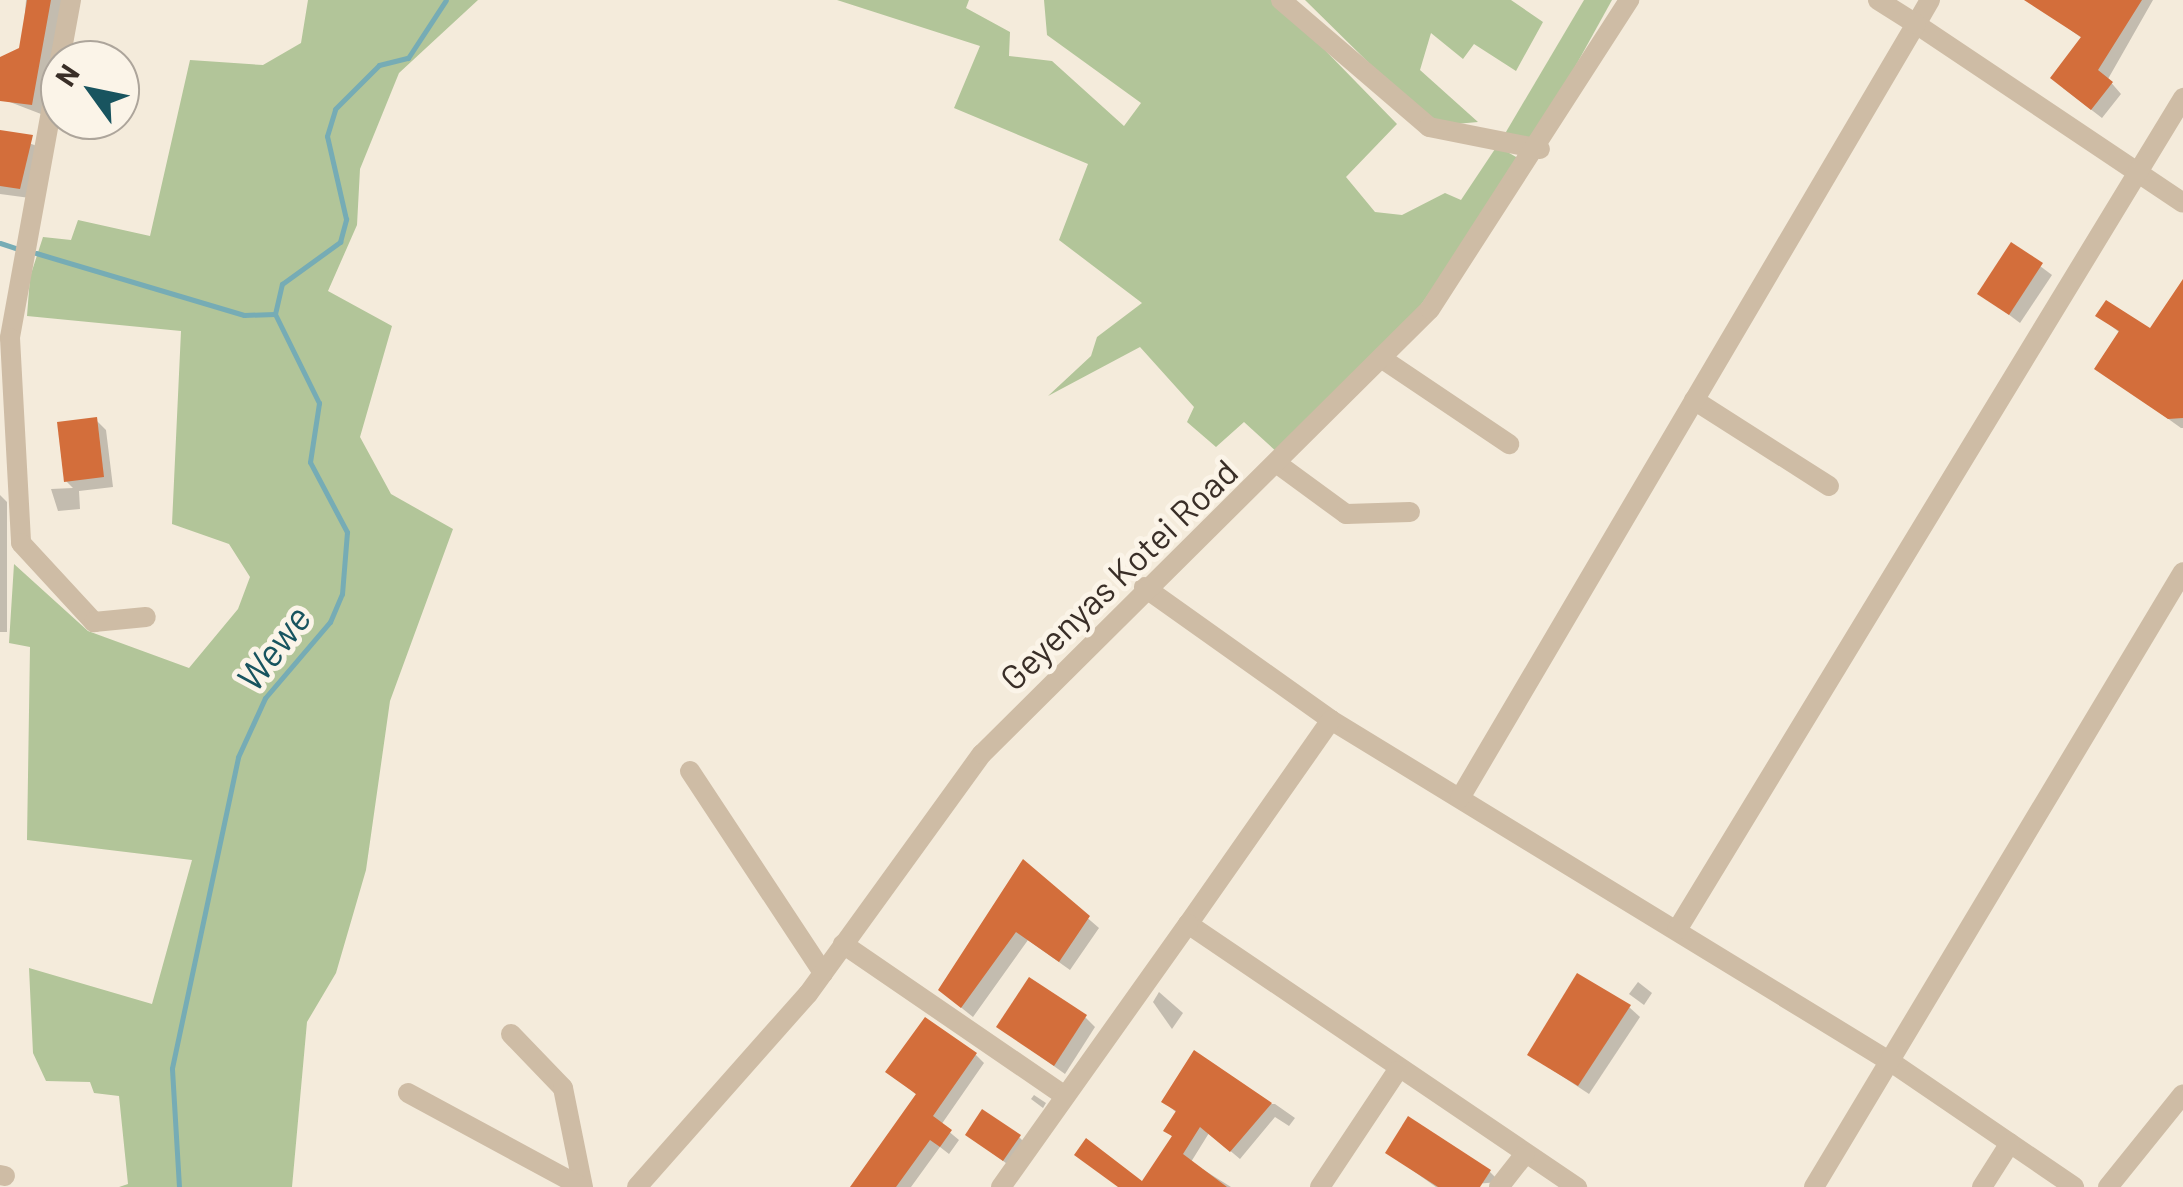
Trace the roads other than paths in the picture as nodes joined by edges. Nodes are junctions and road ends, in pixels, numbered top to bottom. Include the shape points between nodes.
1 (70, 0) edge
2 (1281, 0) edge
3 (1629, 0) edge
4 (1878, 0) edge
5 (1930, 0) edge
6 (1916, 24) junction
7 (63, 40) edge
8 (2183, 98) edge
9 (46, 140) edge
10 (1540, 149) junction
11 (2137, 174) junction
12 (2183, 202) edge
13 (1384, 360) junction
14 (1694, 400) junction
15 (1509, 444) dead end
16 (1279, 465) junction
17 (1829, 486) dead end
18 (1410, 512) dead end
19 (2183, 572) edge
20 (1144, 587) junction
21 (2175, 602) edge
22 (146, 617) dead end
23 (1331, 720) junction
24 (690, 771) dead end
25 (1460, 798) junction
26 (1188, 924) junction
27 (1677, 930) junction
28 (843, 944) junction
29 (823, 972) junction
30 (511, 1034) dead end
31 (1894, 1064) junction
32 (1397, 1071) junction
33 (408, 1093) dead end
34 (2183, 1094) edge
35 (1065, 1096) junction
36 (2010, 1143) junction
37 (1525, 1154) junction
38 (582, 1187) edge
39 (637, 1187) edge
40 (1001, 1187) edge
41 (1320, 1187) edge
42 (1499, 1187) edge
43 (1577, 1187) edge
44 (1814, 1187) edge
45 (1982, 1187) edge
46 (2074, 1187) edge
47 (2108, 1187) edge

1 - 7 street
2 - 10 street via 1415,119
3 - 10 street, Geyenyas Kotei Road
4 - 6 street
5 - 6 street
6 - 11 street
6 - 14 street
8 - 11 street
9 - 22 street via 10,338 20,542 94,622
10 - 13 street, Geyenyas Kotei Road via 1456,275
11 - 12 street
11 - 27 street
13 - 15 street
13 - 16 street, Geyenyas Kotei Road
14 - 17 street
14 - 25 street
16 - 18 street via 1346,514
16 - 20 street, Geyenyas Kotei Road
19 - 21 street
20 - 23 street
20 - 28 street, Geyenyas Kotei Road via 982,754
21 - 31 street
23 - 25 street
23 - 26 street
24 - 29 street
25 - 27 street
26 - 32 street
26 - 35 street
27 - 31 street
28 - 29 street, Geyenyas Kotei Road
28 - 35 street
29 - 39 street, Geyenyas Kotei Road
30 - 38 street via 562,1088
31 - 36 street
31 - 44 street
32 - 37 street
32 - 41 street
33 - 38 street
34 - 47 street
35 - 40 street
36 - 45 street
36 - 46 street
37 - 42 street
37 - 43 street

